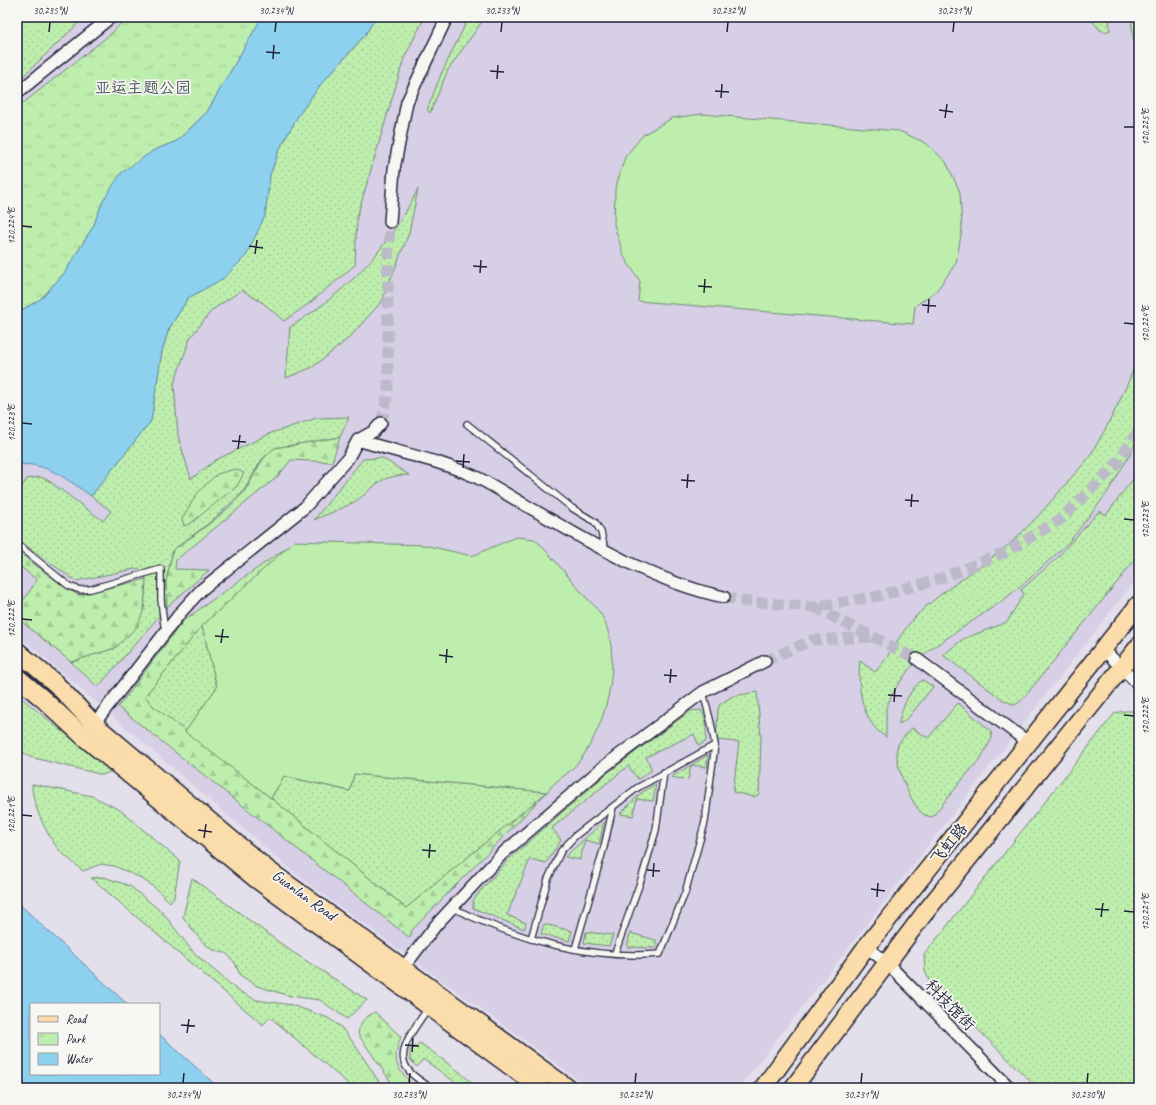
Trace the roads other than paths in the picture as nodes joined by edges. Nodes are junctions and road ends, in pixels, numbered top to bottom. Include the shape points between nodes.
1 (111, 17) edge
2 (447, 17) edge
3 (17, 93) edge
4 (390, 222) tunnel mouth
5 (381, 423) tunnel mouth
6 (467, 424) dead end
7 (358, 440) junction
8 (17, 544) edge
9 (606, 552) junction
10 (724, 597) tunnel mouth
11 (1139, 604) edge
12 (165, 634) junction
13 (1139, 646) edge
14 (1103, 649) junction
15 (17, 651) edge
16 (917, 659) tunnel mouth
17 (765, 662) tunnel mouth
18 (1122, 668) junction
19 (17, 677) edge
20 (1139, 685) edge
21 (702, 692) junction
22 (94, 724) junction
23 (1029, 743) junction
24 (715, 745) junction
25 (664, 772) junction
26 (613, 807) junction
27 (453, 908) junction
28 (531, 939) junction
29 (866, 947) junction
30 (575, 949) junction
31 (615, 954) junction
32 (887, 963) junction
33 (404, 967) junction
34 (429, 1006) junction
35 (431, 1088) edge
36 (540, 1088) edge
37 (568, 1088) edge
38 (763, 1088) edge
39 (793, 1088) edge
40 (1010, 1088) edge

1 - 3 street
2 - 4 street via 407,102 394,169
5 - 7 street via 374,431
6 - 9 lane via 572,508 595,522 601,532
7 - 9 street via 479,478
7 - 12 street via 348,458 305,508 201,590
8 - 12 lane via 69,586 80,590 161,569
9 - 10 street via 648,573 693,590
11 - 14 main road, 飞虹路
12 - 22 street
13 - 18 main road, 飞虹路
14 - 18 street
14 - 23 main road, 飞虹路
15 - 22 main road, Guanlan Road via 56,684
16 - 23 street
17 - 21 street
18 - 20 street
18 - 32 main road, 飞虹路
19 - 34 main road, Guanlan Road via 85,738 256,879
21 - 24 lane
21 - 27 street via 602,768 508,849
22 - 33 main road, Guanlan Road via 267,869
23 - 29 main road, 飞虹路
24 - 25 lane
24 - 31 lane via 705,822 685,893 660,954
25 - 26 lane via 637,788
25 - 31 lane via 656,830
26 - 28 lane via 575,836 561,851 548,879
26 - 30 lane
27 - 28 lane via 483,923
27 - 33 street via 436,925
28 - 30 lane
29 - 32 street, 科技馆街
29 - 38 main road, 飞虹路
30 - 31 lane
32 - 39 main road, 飞虹路
32 - 40 street, 科技馆街
33 - 37 main road, Guanlan Road
34 - 35 lane via 406,1042 403,1054 406,1067
34 - 36 main road, Guanlan Road

